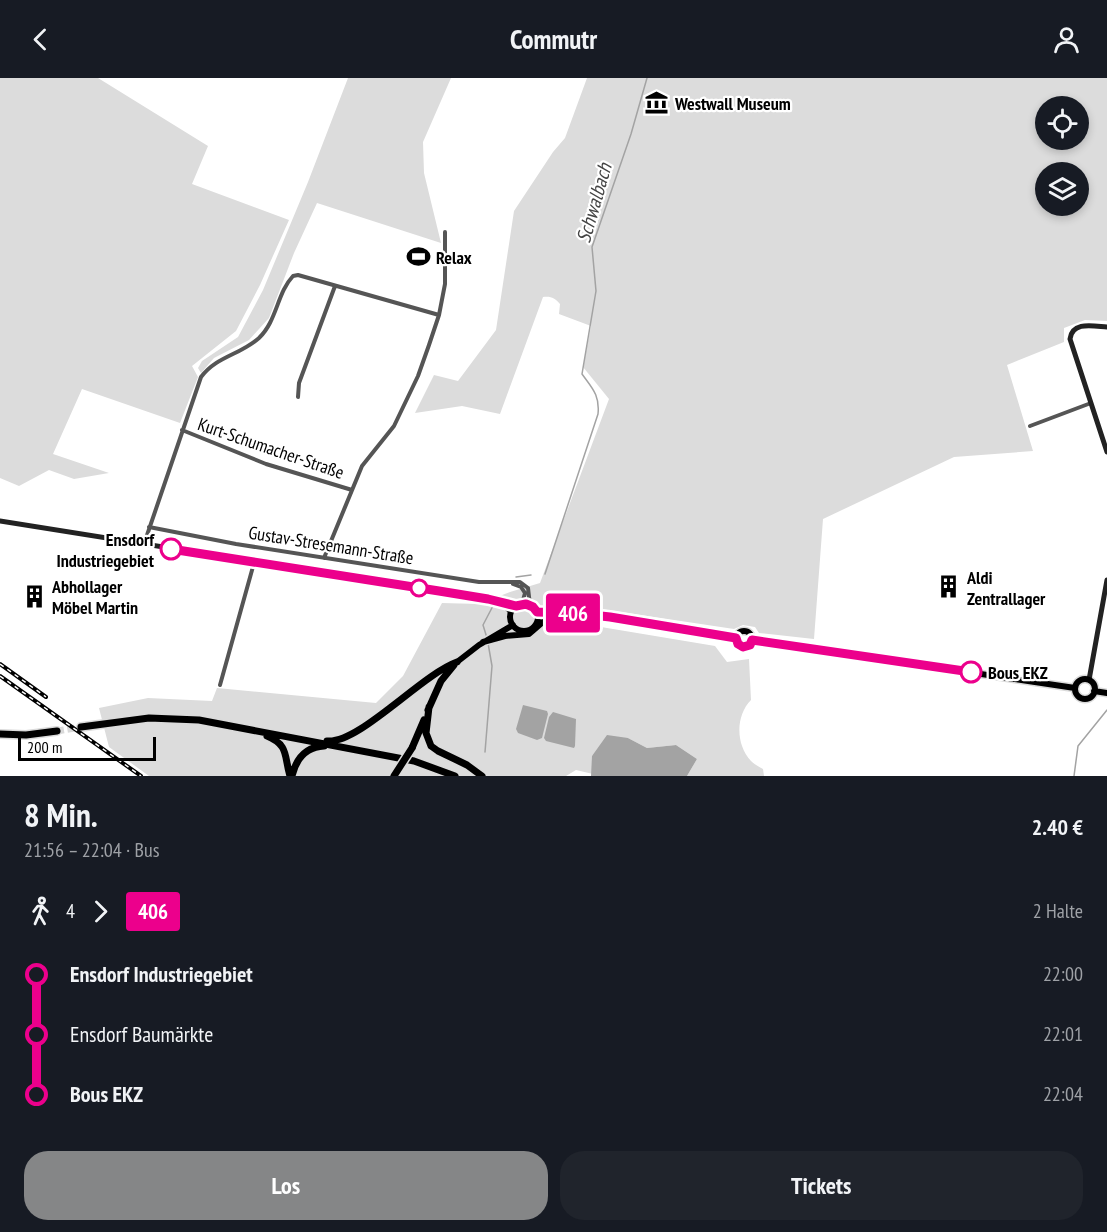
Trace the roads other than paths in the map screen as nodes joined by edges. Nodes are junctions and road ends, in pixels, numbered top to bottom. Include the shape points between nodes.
1 (445, 232) dead end
2 (335, 286) junction
3 (439, 315) junction
4 (1107, 327) edge
5 (298, 397) dead end
6 (1090, 403) junction
7 (1030, 426) dead end
8 (182, 430) junction
9 (1107, 452) edge
10 (352, 490) junction
11 (0, 521) edge
12 (149, 527) junction
13 (144, 545) junction
14 (324, 558) junction
15 (254, 562) junction
16 (1107, 580) edge
17 (510, 583) junction
18 (1106, 595) edge
19 (530, 605) junction
20 (516, 607) junction
21 (537, 612) junction
22 (552, 615) junction
23 (537, 620) junction
24 (513, 625) junction
25 (493, 638) junction
26 (736, 638) junction
27 (752, 640) junction
28 (457, 662) junction
29 (1089, 680) junction
30 (220, 684) dead end
31 (1075, 688) junction
32 (1094, 691) junction
33 (1107, 693) edge
34 (429, 707) junction
35 (81, 727) tunnel mouth
36 (241, 728) junction
37 (57, 731) tunnel mouth
38 (0, 734) edge
39 (294, 738) junction
40 (340, 747) junction
41 (291, 776) edge
42 (394, 776) edge
43 (455, 776) edge
44 (482, 776) edge

1 - 3 street via 445,284
2 - 3 street
2 - 5 street via 299,383
2 - 8 street via 293,276 264,332 251,344 216,361 201,377
3 - 10 street via 418,376 398,418 363,466
4 - 6 main road via 1080,326 1070,336
6 - 7 street
6 - 9 main road
8 - 10 street, Kurt-Schumacher-Straße via 266,464
8 - 12 street
10 - 14 street
11 - 13 main road
12 - 13 street
12 - 14 street, Gustav-Stresemann-Straße
13 - 15 main road
14 - 17 street, Gustav-Stresemann-Straße via 479,582
15 - 20 main road via 488,599
15 - 30 street
16 - 18 main road
17 - 19 street via 526,585
17 - 20 street via 525,592
18 - 29 main road
19 - 20 main road
19 - 21 main road
20 - 24 main road
21 - 22 main road
21 - 23 main road
22 - 23 main road
22 - 25 main road via 529,634
22 - 26 main road via 610,617
23 - 24 main road via 533,628 524,631
24 - 25 main road
25 - 28 main road
26 - 27 main road via 745,631
26 - 27 main road via 743,647
27 - 31 main road
28 - 34 highway via 441,681
28 - 39 highway via 438,671 344,739
29 - 31 main road via 1080,680
29 - 32 main road
31 - 32 main road via 1082,698 1089,698
32 - 33 main road
34 - 42 highway, bridge via 412,748
34 - 44 highway via 426,733 431,746
35 - 36 highway via 149,718 199,720
36 - 39 highway
36 - 41 highway via 278,740 287,755
37 - 38 highway
39 - 40 highway
40 - 41 highway via 321,746 301,754
40 - 43 highway via 414,761

